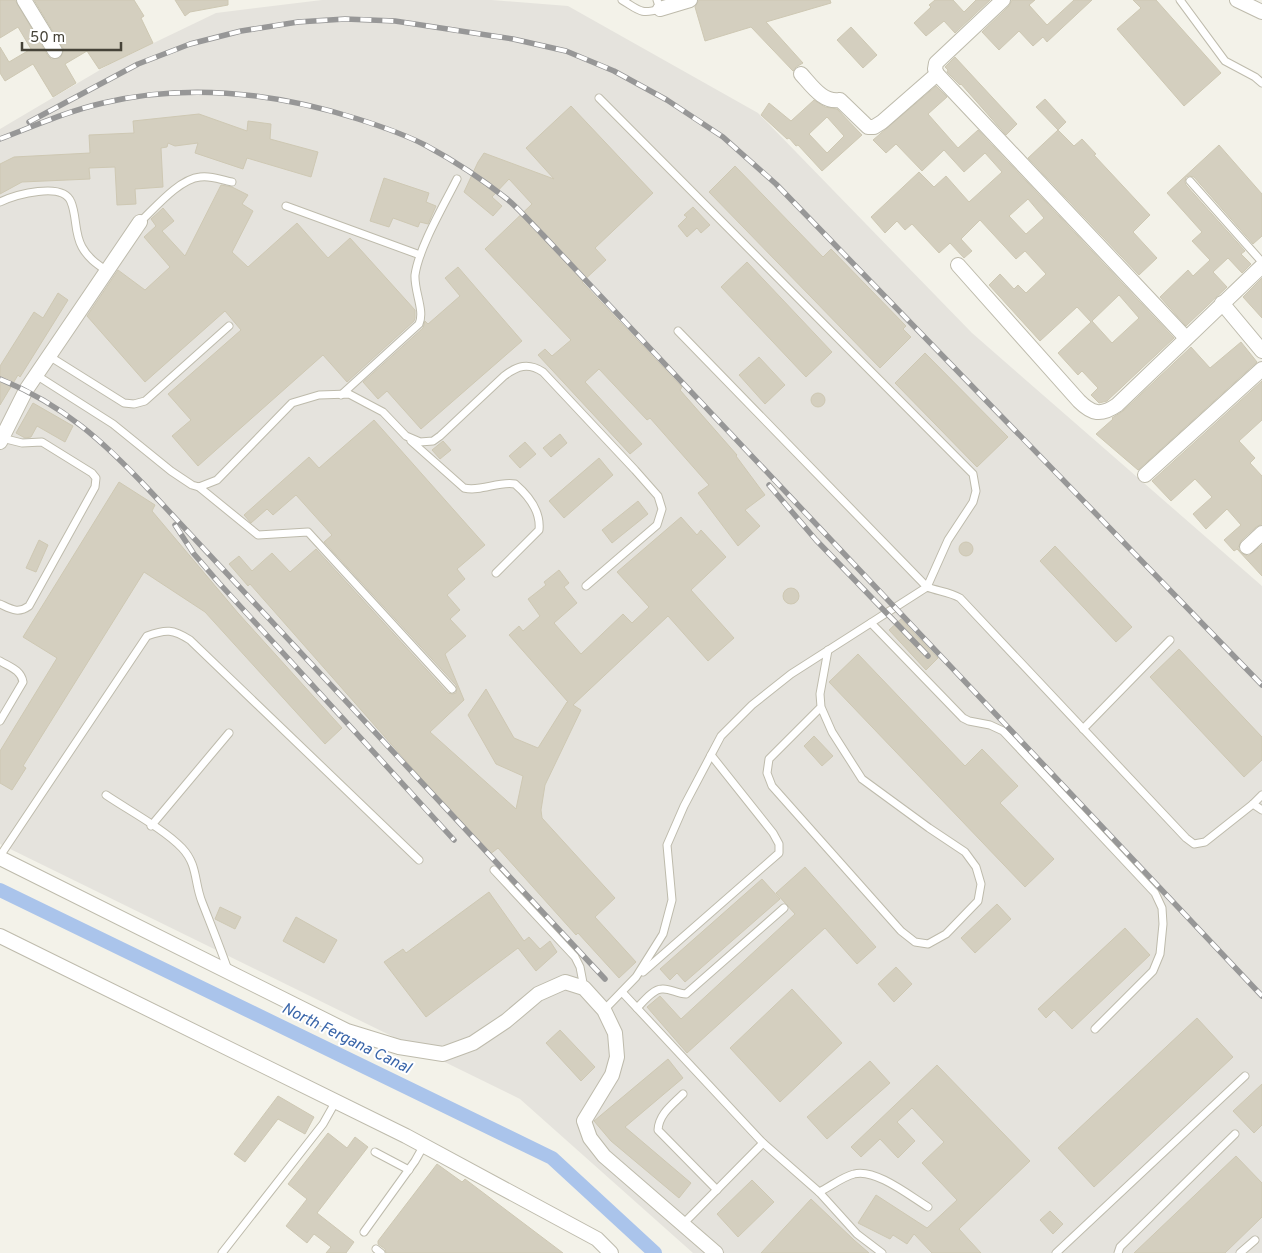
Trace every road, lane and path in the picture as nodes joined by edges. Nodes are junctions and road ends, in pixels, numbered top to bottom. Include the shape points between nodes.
1 (24, 0) edge
2 (622, 0) edge
3 (690, 0) edge
4 (1003, 0) edge
5 (1180, 0) edge
6 (1248, 2) edge
7 (658, 5) edge
8 (1262, 12) edge
9 (55, 52) dead end
10 (801, 74) dead end
11 (937, 74) junction
12 (1262, 83) edge
13 (599, 98) dead end
14 (457, 179) dead end
15 (1190, 181) dead end
16 (232, 182) dead end
17 (0, 202) edge
18 (286, 206) dead end
19 (140, 222) joint
20 (420, 255) junction
21 (1262, 262) edge
22 (958, 265) dead end
23 (1262, 266) edge
24 (107, 271) junction
25 (1222, 303) junction
26 (229, 326) dead end
27 (678, 331) dead end
28 (1186, 338) junction
29 (1262, 351) edge
30 (49, 356) junction
31 (1262, 369) edge
32 (36, 375) junction
33 (341, 394) junction
34 (406, 436) junction
35 (1, 440) edge
36 (1145, 475) dead end
37 (199, 487) junction
38 (1262, 533) edge
39 (1247, 547) dead end
40 (496, 573) dead end
41 (586, 586) dead end
42 (926, 587) junction
43 (0, 604) edge
44 (871, 623) junction
45 (1170, 640) dead end
46 (828, 650) junction
47 (0, 661) edge
48 (452, 689) dead end
49 (821, 707) junction
50 (0, 721) edge
51 (1083, 729) junction
52 (230, 733) dead end
53 (711, 755) junction
54 (106, 795) dead end
55 (1262, 796) edge
56 (1253, 804) junction
57 (1262, 810) edge
58 (151, 826) junction
59 (0, 857) edge
60 (419, 860) dead end
61 (494, 870) dead end
62 (784, 908) dead end
63 (0, 936) edge
64 (229, 973) junction
65 (636, 977) junction
66 (584, 988) junction
67 (622, 992) junction
68 (637, 1008) junction
69 (604, 1010) junction
70 (1095, 1030) dead end
71 (1245, 1076) dead end
72 (683, 1094) dead end
73 (336, 1101) junction
74 (1235, 1134) dead end
75 (763, 1143) junction
76 (424, 1145) junction
77 (375, 1152) dead end
78 (409, 1170) junction
79 (717, 1190) junction
80 (819, 1192) junction
81 (928, 1207) dead end
82 (684, 1224) junction
83 (364, 1232) dead end
84 (1255, 1240) dead end
85 (222, 1253) edge
86 (611, 1253) edge
87 (716, 1253) edge
88 (882, 1253) edge
89 (1056, 1253) edge
90 (1118, 1253) edge
91 (1240, 1253) edge

1 - 9 street
2 - 7 lane via 648,13
3 - 7 street
4 - 11 street via 936,62
5 - 12 lane via 1225,61
6 - 8 street
10 - 11 street via 825,99 840,100 868,127 874,127
11 - 28 street
13 - 42 lane via 973,474 976,491 973,502 948,540
14 - 20 lane
15 - 21 lane
16 - 19 lane via 208,176 192,178 168,195
17 - 24 lane via 34,192 58,191 67,195 80,245
18 - 20 lane
19 - 24 street
20 - 33 lane via 415,275 422,318 419,324
22 - 28 street via 1079,401 1094,412 1117,405
23 - 25 street
24 - 30 street
25 - 28 street
25 - 29 street
26 - 30 lane via 145,401 134,404 124,403
27 - 42 lane
30 - 32 street
31 - 36 street
32 - 35 street
32 - 37 lane via 113,424 171,471
33 - 34 lane via 349,394 383,412
33 - 37 lane via 319,395 292,403 217,480
34 - 40 lane via 464,488 472,490 507,482 515,484 538,512 539,530
34 - 41 lane via 420,442 433,441 515,368 526,365 543,372 658,496 662,508 657,524
35 - 43 lane via 42,442 96,478 95,487 29,606 16,612
37 - 48 lane via 258,535 308,532
38 - 39 street
42 - 44 lane
42 - 51 lane via 960,598
44 - 46 lane
44 - 70 lane via 963,718 1003,731 1156,893 1164,924 1160,954 1153,971
45 - 51 lane
46 - 49 lane via 820,694
46 - 53 lane via 752,705 721,736
47 - 50 lane via 16,670 23,682
49 - 49 lane via 832,732 862,779 964,852 976,867 980,884 978,901 946,934 928,944 915,942 901,931 772,786 767,774 769,760
51 - 56 lane via 1194,844 1205,842
52 - 58 lane
53 - 65 lane via 667,845 672,900 663,934
53 - 65 lane via 773,833 779,844 779,853
54 - 58 lane
55 - 56 lane
56 - 57 lane
58 - 64 lane via 170,838 191,861 201,900
59 - 60 lane via 146,636 162,631 177,632 190,640
59 - 64 street
61 - 66 lane via 575,957
62 - 68 lane via 686,994 662,988
63 - 73 street
64 - 66 street via 347,1031 399,1048 443,1054 473,1043 538,994 565,982
65 - 67 lane
66 - 69 street
67 - 68 lane
67 - 69 lane
68 - 75 lane
69 - 82 street via 615,1033 617,1056 612,1075 584,1121 590,1138 604,1156
71 - 89 lane
72 - 79 lane via 661,1116 658,1130
73 - 76 street
73 - 85 lane via 323,1124
74 - 90 lane via 1120,1247
75 - 79 lane
75 - 80 lane
76 - 78 lane
76 - 86 street via 596,1239
77 - 78 lane
78 - 83 lane
79 - 82 lane
80 - 81 lane via 854,1174 868,1173
80 - 88 lane via 857,1234
82 - 87 street
84 - 91 lane

